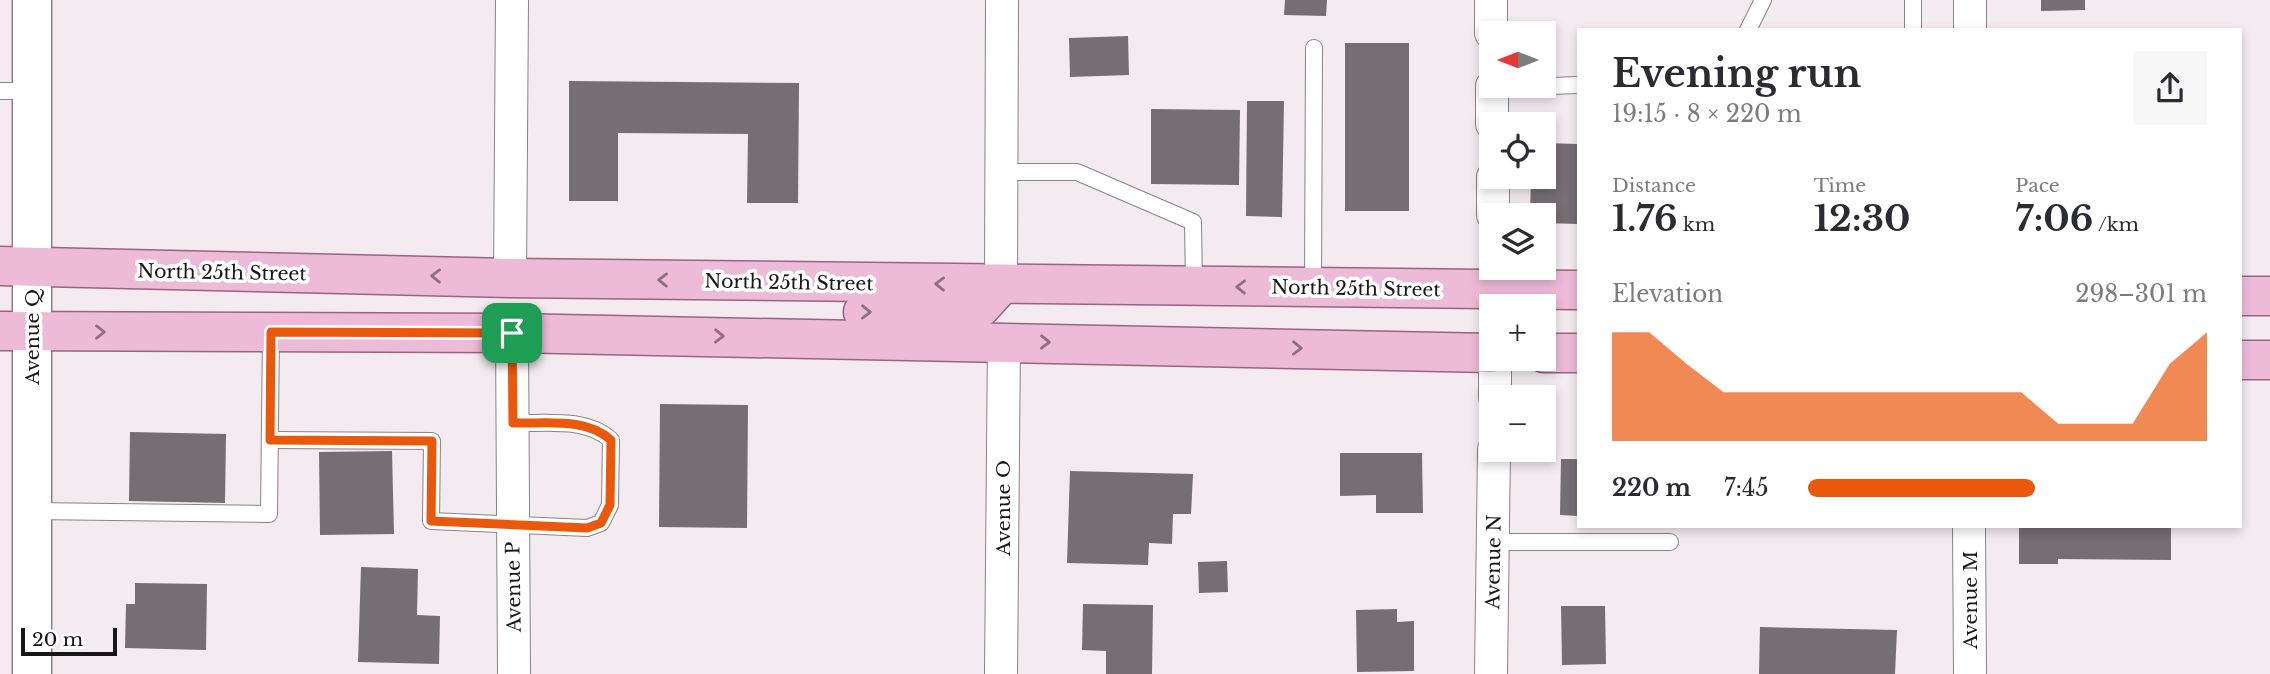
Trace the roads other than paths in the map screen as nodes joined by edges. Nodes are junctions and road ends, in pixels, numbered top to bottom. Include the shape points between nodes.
1 (32, 0) edge
2 (512, 0) edge
3 (1002, 0) edge
4 (1491, 0) edge
5 (1763, 0) edge
6 (1913, 0) edge
7 (1970, 0) edge
8 (1491, 21) edge
9 (1749, 28) edge
10 (1913, 28) edge
11 (1970, 28) edge
12 (1314, 48) dead end
13 (1577, 85) edge
14 (1556, 86) edge
15 (16, 91) edge
16 (1001, 172) junction
17 (16, 267) edge
18 (510, 278) junction
19 (1479, 280) edge
20 (1501, 280) edge
21 (1001, 285) junction
22 (1194, 286) junction
23 (1313, 288) junction
24 (1577, 290) edge
25 (2242, 296) edge
26 (2270, 296) edge
27 (16, 332) edge
28 (271, 332) junction
29 (512, 333) junction
30 (608, 334) junction
31 (1004, 341) junction
32 (1479, 353) edge
33 (1556, 353) edge
34 (1577, 354) edge
35 (2242, 359) edge
36 (2270, 360) edge
37 (513, 423) junction
38 (270, 440) junction
39 (1494, 462) edge
40 (32, 510) junction
41 (512, 525) junction
42 (1969, 528) edge
43 (1493, 542) junction
44 (1670, 542) dead end
45 (32, 674) edge
46 (514, 674) edge
47 (1001, 674) edge
48 (1491, 674) edge
49 (1970, 674) edge

1 - 15 street, Avenue Q
2 - 18 street
3 - 16 street
4 - 8 street
5 - 9 lane
6 - 10 lane
7 - 11 street
12 - 23 lane
13 - 14 lane
15 - 17 street, Avenue Q
16 - 21 street
16 - 22 lane via 1077,172 1192,222
18 -> 17 main road, North 25th Street
17 - 27 street, Avenue Q
21 -> 18 main road, North 25th Street
19 - 23 main road, North 25th Street
20 - 24 main road, North 25th Street
21 - 22 main road, North 25th Street
30 -> 21 main road via 655,310 948,313 979,309
23 -> 22 main road, North 25th Street
25 - 26 main road
27 -> 28 main road
27 - 40 street, Avenue Q
28 - 29 main road
28 - 38 lane
29 - 30 main road
29 - 37 street, Avenue P
30 -> 31 main road
31 -> 32 main road
31 - 47 street, Avenue O
33 - 34 main road
35 - 36 main road
37 - 41 street, Avenue P
37 - 41 lane via 583,425 601,430 611,440 610,505 601,523 587,528
38 - 40 lane via 269,514
38 - 41 lane via 432,441 431,521
39 - 43 street, Avenue N
40 - 45 street, Avenue Q
41 - 46 street, Avenue P
42 - 49 street, Avenue M
43 - 44 lane
43 - 48 street, Avenue N

